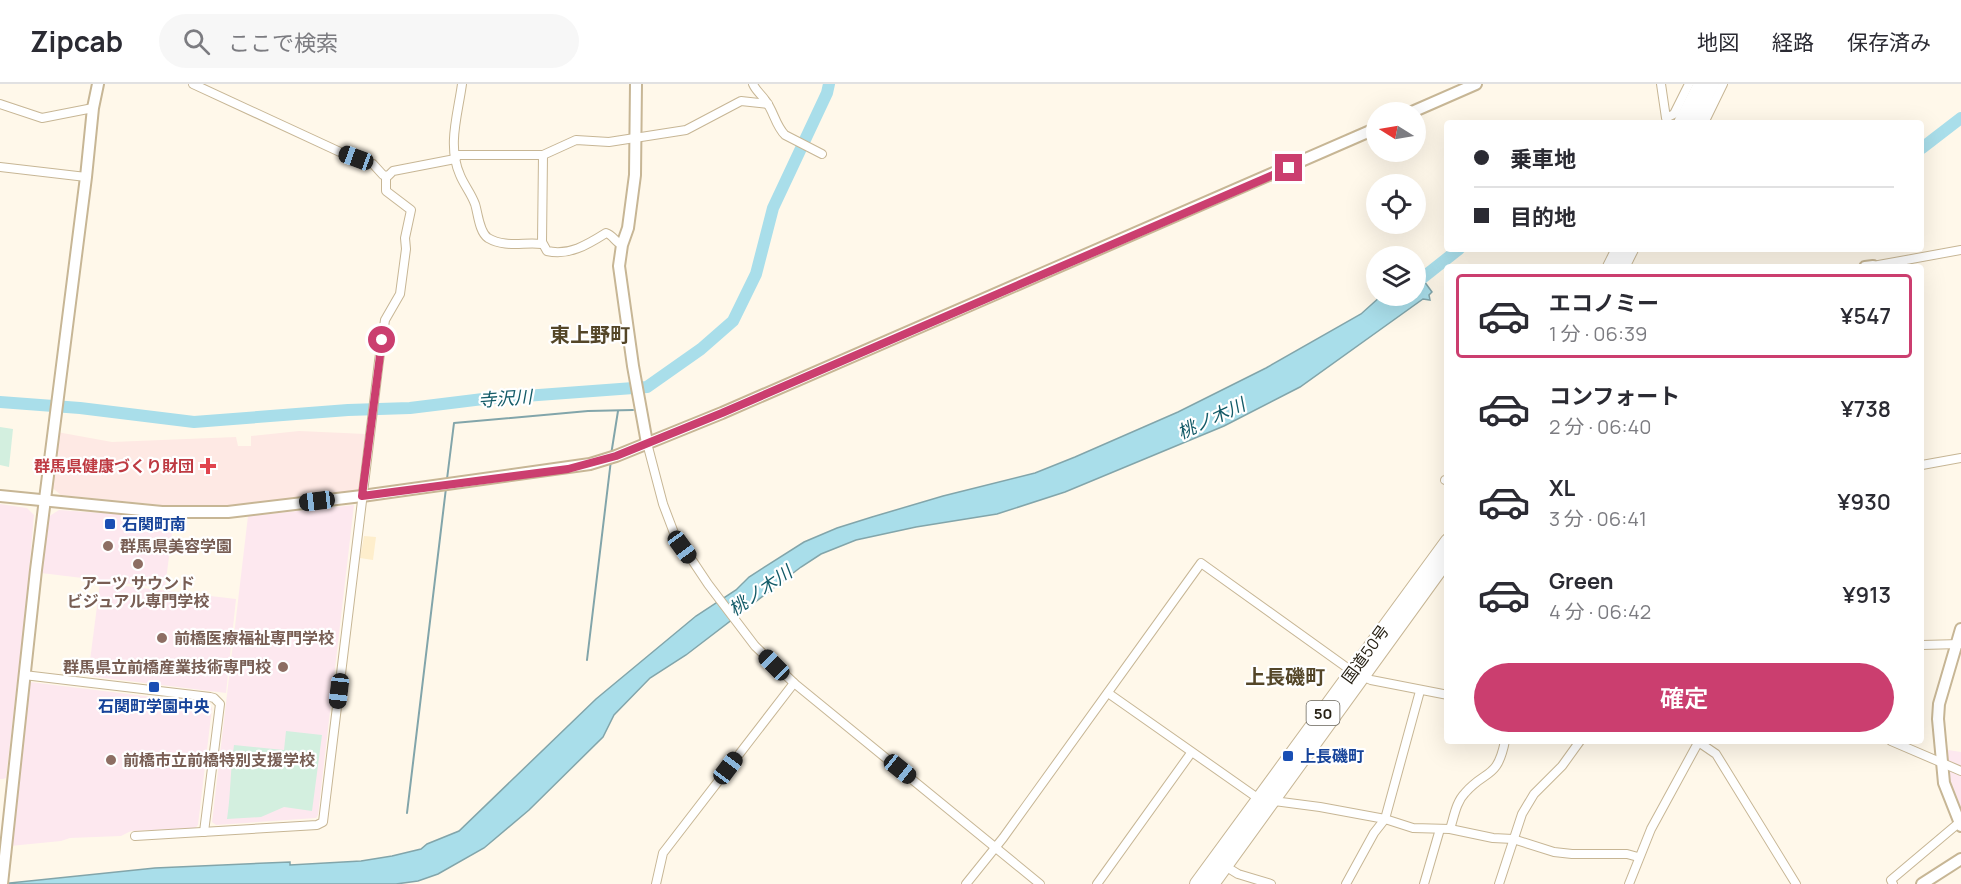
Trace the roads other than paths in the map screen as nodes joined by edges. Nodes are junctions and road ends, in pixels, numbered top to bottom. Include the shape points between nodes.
1 (98, 84) edge
2 (194, 84) edge
3 (462, 84) edge
4 (636, 84) edge
5 (753, 84) edge
6 (1661, 84) edge
7 (1689, 84) edge
8 (1701, 84) edge
9 (1712, 84) edge
10 (1723, 84) edge
11 (1472, 85) edge
12 (0, 104) edge
13 (768, 104) junction
14 (1426, 106) edge
15 (93, 108) junction
16 (1683, 120) edge
17 (1694, 120) edge
18 (1705, 120) edge
19 (1366, 133) edge
20 (636, 137) junction
21 (819, 153) dead end
22 (543, 155) junction
23 (455, 159) junction
24 (0, 167) edge
25 (386, 176) junction
26 (86, 177) junction
27 (542, 244) junction
28 (622, 245) junction
29 (1961, 250) edge
30 (1880, 264) edge
31 (647, 443) junction
32 (1961, 458) edge
33 (1924, 465) edge
34 (0, 496) edge
35 (362, 496) junction
36 (45, 501) junction
37 (1444, 547) edge
38 (1444, 563) edge
39 (1961, 629) edge
40 (1959, 644) edge
41 (1924, 645) edge
42 (1357, 674) junction
43 (24, 675) junction
44 (794, 683) junction
45 (1420, 691) junction
46 (1108, 693) junction
47 (1444, 694) edge
48 (1503, 744) edge
49 (1578, 744) edge
50 (1696, 744) edge
51 (1702, 744) edge
52 (1898, 744) edge
53 (1191, 753) junction
54 (1942, 763) junction
55 (1961, 771) edge
56 (0, 785) edge
57 (12, 786) junction
58 (1265, 800) junction
59 (1385, 819) junction
60 (1960, 823) edge
61 (1440, 829) junction
62 (1450, 829) junction
63 (204, 832) junction
64 (135, 836) dead end
65 (1513, 839) junction
66 (996, 848) junction
67 (1638, 857) junction
68 (1961, 859) edge
69 (1225, 867) junction
70 (2, 884) edge
71 (656, 884) edge
72 (966, 884) edge
73 (1040, 884) edge
74 (1097, 884) edge
75 (1197, 884) edge
76 (1212, 884) edge
77 (1271, 884) edge
78 (1346, 884) edge
79 (1425, 884) edge
80 (1498, 884) edge
81 (1629, 884) edge
82 (1796, 884) edge
83 (1893, 884) edge
84 (1922, 884) edge

1 - 15 street
2 - 25 street via 373,164
3 - 23 street via 454,134
4 - 20 street
5 - 13 street
6 - 7 street via 1666,118 1674,114
8 - 16 highway
9 - 17 highway
10 - 18 street
11 - 14 street
12 - 15 street via 42,118
13 - 20 street via 741,101 686,130
13 - 21 street via 787,137
15 - 26 street
19 - 31 street
20 - 22 street via 600,143 576,140
20 - 28 street via 633,202
22 - 23 street via 458,154
22 - 27 street
23 - 25 street via 393,171
23 - 27 street via 484,235 506,244
24 - 26 street
25 - 35 street via 386,191 411,210 400,294 385,320
26 - 36 street
27 - 28 street via 547,251 564,253 606,233
28 - 31 street via 619,277
29 - 30 street
31 - 35 street via 568,469
31 - 44 street via 674,533 749,638
32 - 33 street
34 - 36 street
35 - 36 street via 195,513
35 - 63 street via 321,824
36 - 43 street
37 - 42 highway, 国道50号 / 50
38 - 42 highway, 国道50号 / 50
39 - 40 street
40 - 41 street
40 - 54 street via 1939,704
42 - 45 street
42 - 46 street via 1201,563
42 - 58 highway, 国道50号 / 50
43 - 57 street
43 - 63 street via 218,701
44 - 66 street
44 - 71 street via 663,853
45 - 47 street
45 - 59 street
46 - 53 street
46 - 66 street
48 - 62 street via 1496,769 1465,792
49 - 65 street via 1534,794
50 - 67 street
51 - 82 street via 1716,754
52 - 54 street
53 - 58 street
53 - 74 street
54 - 55 street
54 - 60 street via 1944,783
56 - 57 street
57 - 70 street
58 - 59 street
58 - 69 highway, 国道50号 / 50
58 - 75 highway, 国道50号 / 50
59 - 61 street via 1413,828
59 - 78 street
60 - 83 street via 1891,880
61 - 62 street
61 - 79 street
62 - 65 street
63 - 64 street
65 - 67 street via 1554,852
65 - 80 street
66 - 72 street
66 - 73 street
67 - 81 street
68 - 84 street
69 - 76 highway, 国道50号 / 50
69 - 77 street

